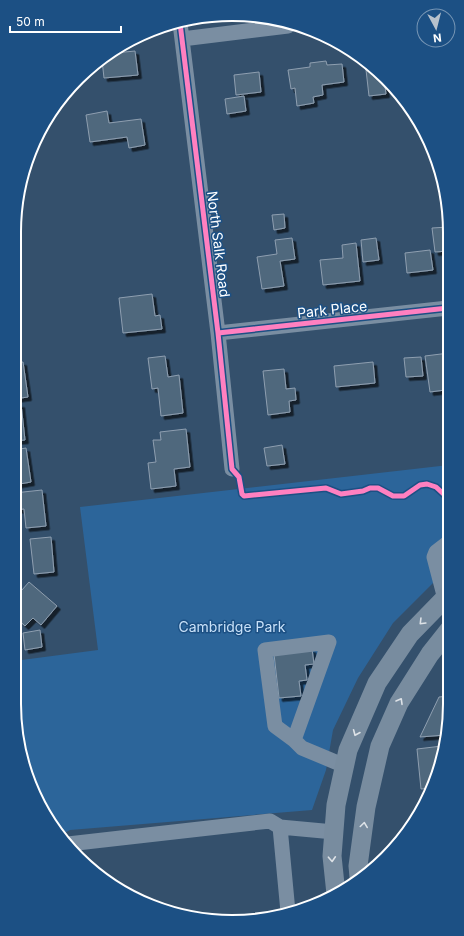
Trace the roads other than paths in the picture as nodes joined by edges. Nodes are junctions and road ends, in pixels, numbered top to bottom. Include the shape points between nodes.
1 (181, 27) edge
2 (281, 27) edge
3 (182, 39) junction
4 (443, 309) edge
5 (218, 333) junction
6 (232, 469) dead end
7 (443, 547) edge
8 (443, 584) edge
9 (443, 600) edge
10 (443, 638) edge
11 (294, 740) junction
12 (345, 766) junction
13 (280, 827) junction
14 (334, 832) junction
15 (73, 843) edge
16 (359, 872) edge
17 (335, 888) edge
18 (288, 908) edge

1 - 3 street, North Salk Road
2 - 3 street
3 - 5 street, North Salk Road
4 - 5 street, Park Place
5 - 6 street, North Salk Road
7 - 8 street via 434,557
9 -> 12 main road via 410,634 377,683 348,750
16 -> 10 main road via 366,807 380,746 399,703
11 - 11 street via 324,656 329,642 265,650 275,726
11 - 12 street via 302,748
12 - 14 main road via 336,805
13 - 14 street
13 - 15 street via 270,822
13 - 18 street
14 -> 17 main road via 332,856

